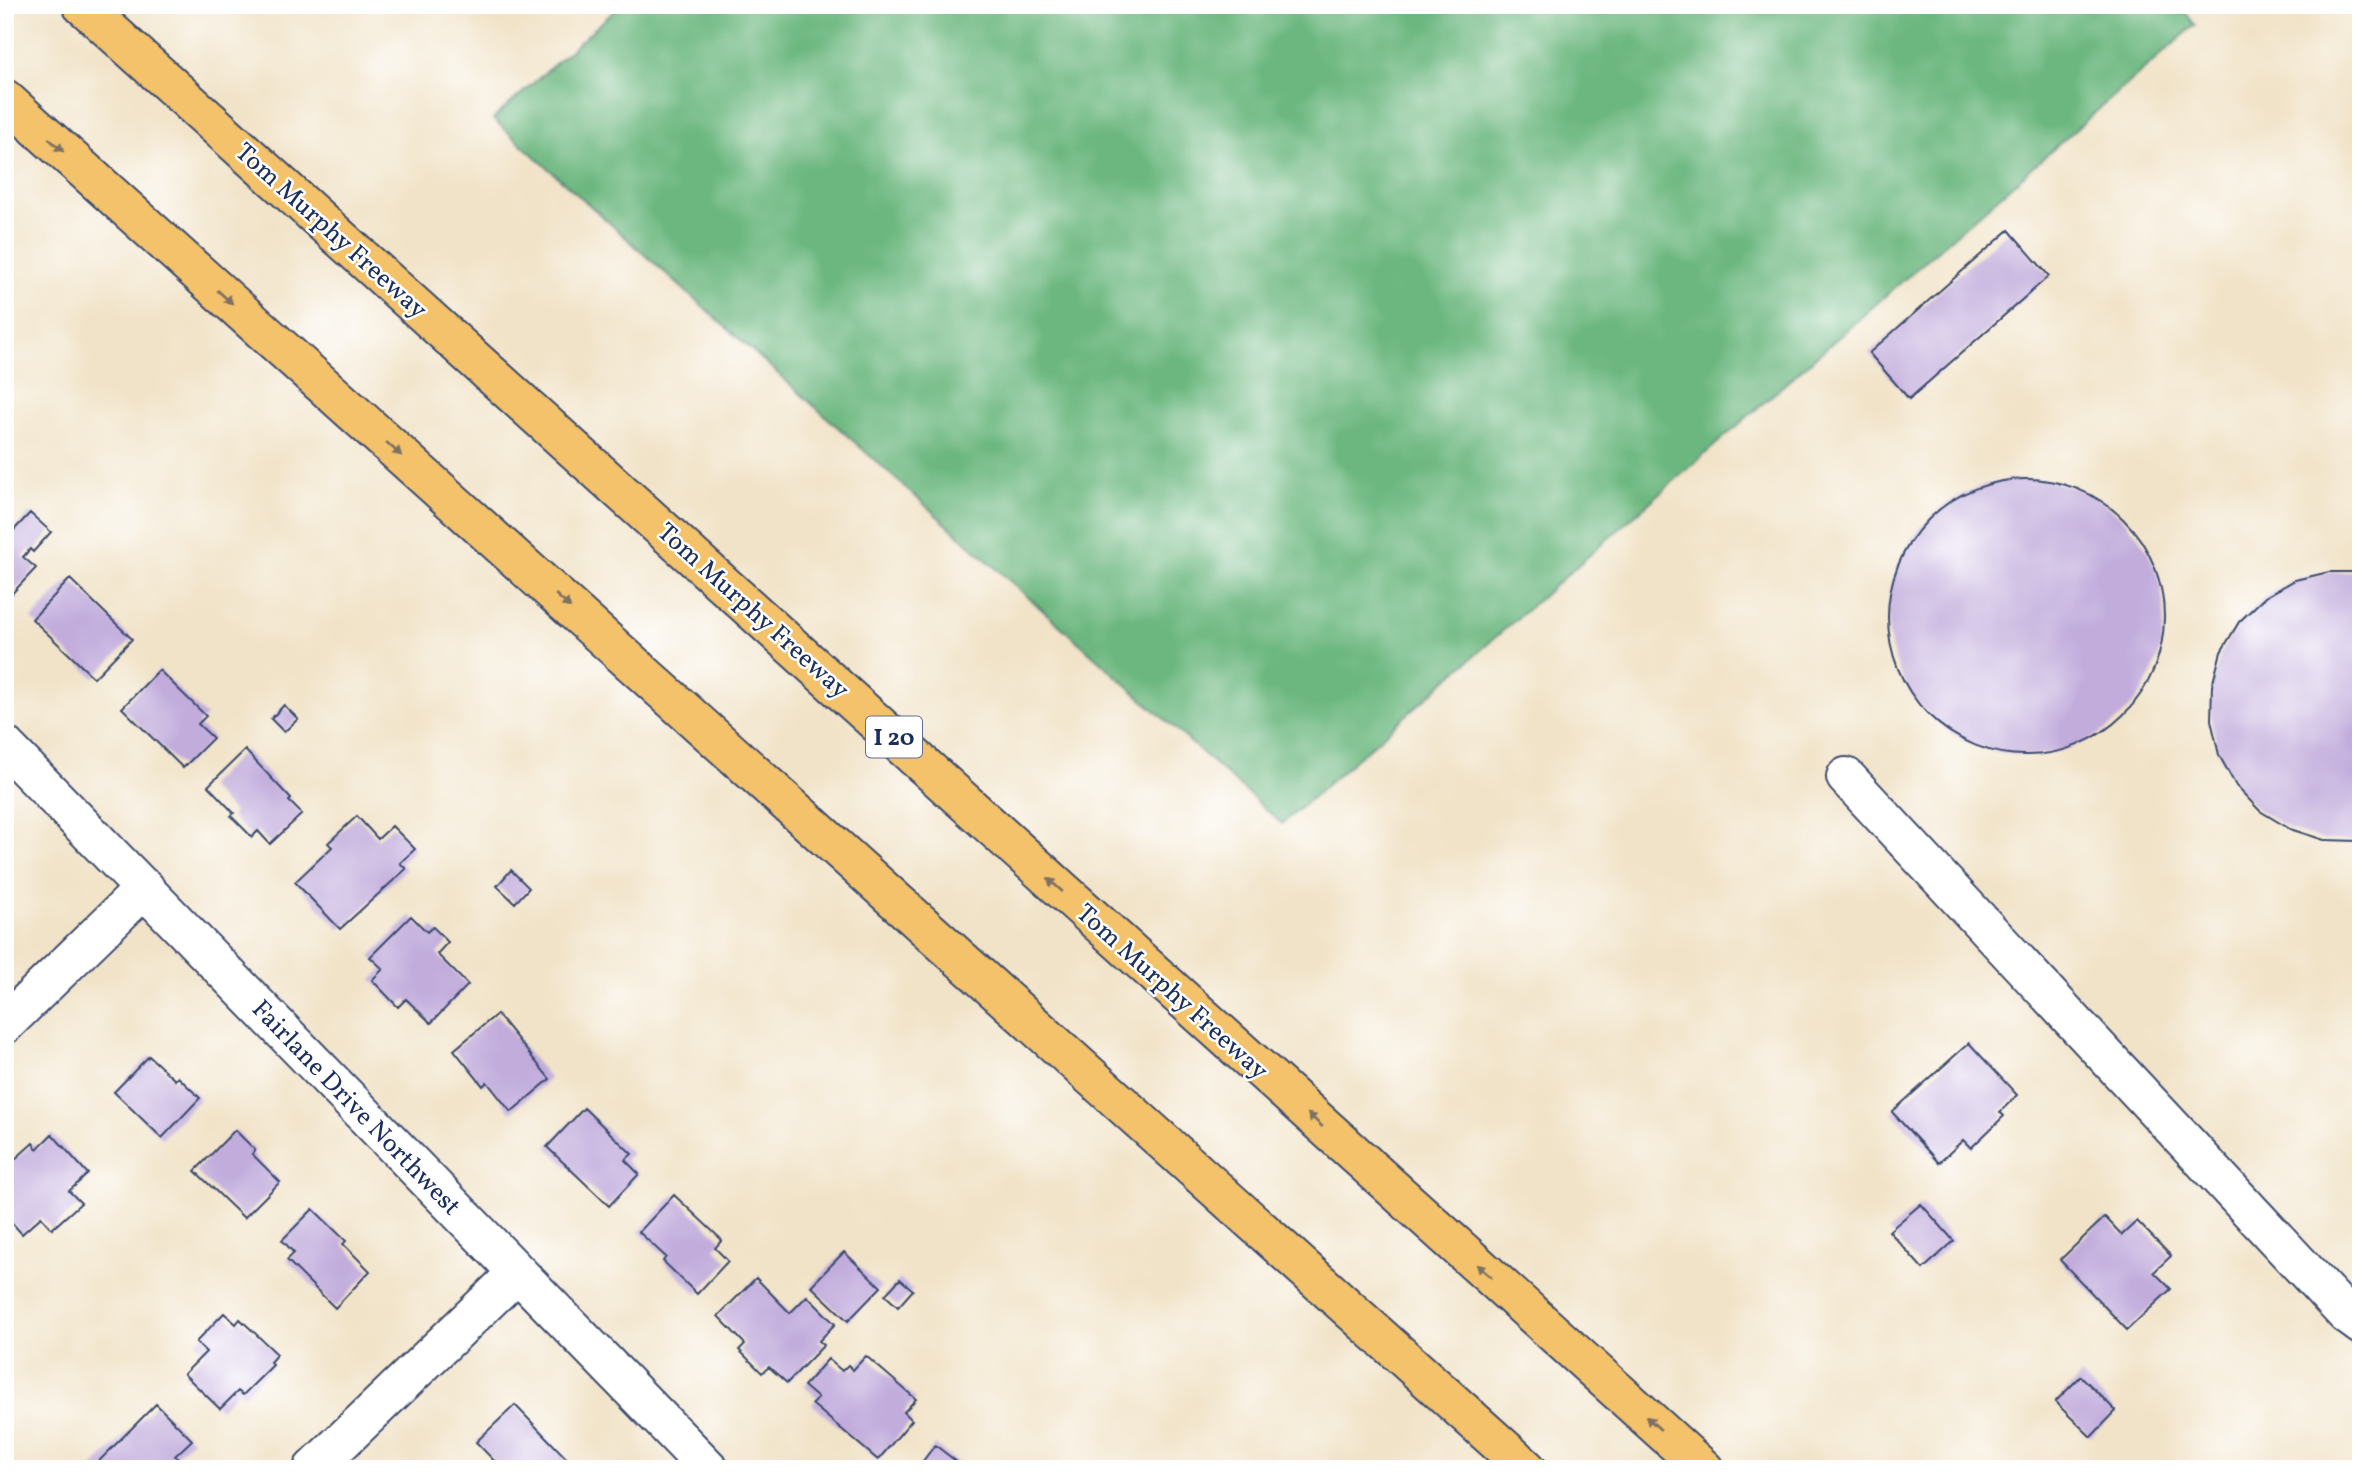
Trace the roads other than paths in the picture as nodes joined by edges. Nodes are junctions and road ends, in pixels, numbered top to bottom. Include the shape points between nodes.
1 (82, 5) edge
2 (5, 99) edge
3 (5, 746) edge
4 (1846, 777) dead end
5 (145, 888) junction
6 (5, 1024) edge
7 (517, 1273) junction
8 (2361, 1325) edge
9 (313, 1469) edge
10 (709, 1469) edge
11 (1527, 1469) edge
12 (1704, 1469) edge

12 -> 1 highway, Tom Murphy Freeway / I 20
2 -> 11 highway
3 - 5 street, Fairlane Drive Northwest
4 - 8 street
5 - 6 street
5 - 7 street, Fairlane Drive Northwest
7 - 9 street
7 - 10 street, Fairlane Drive Northwest

